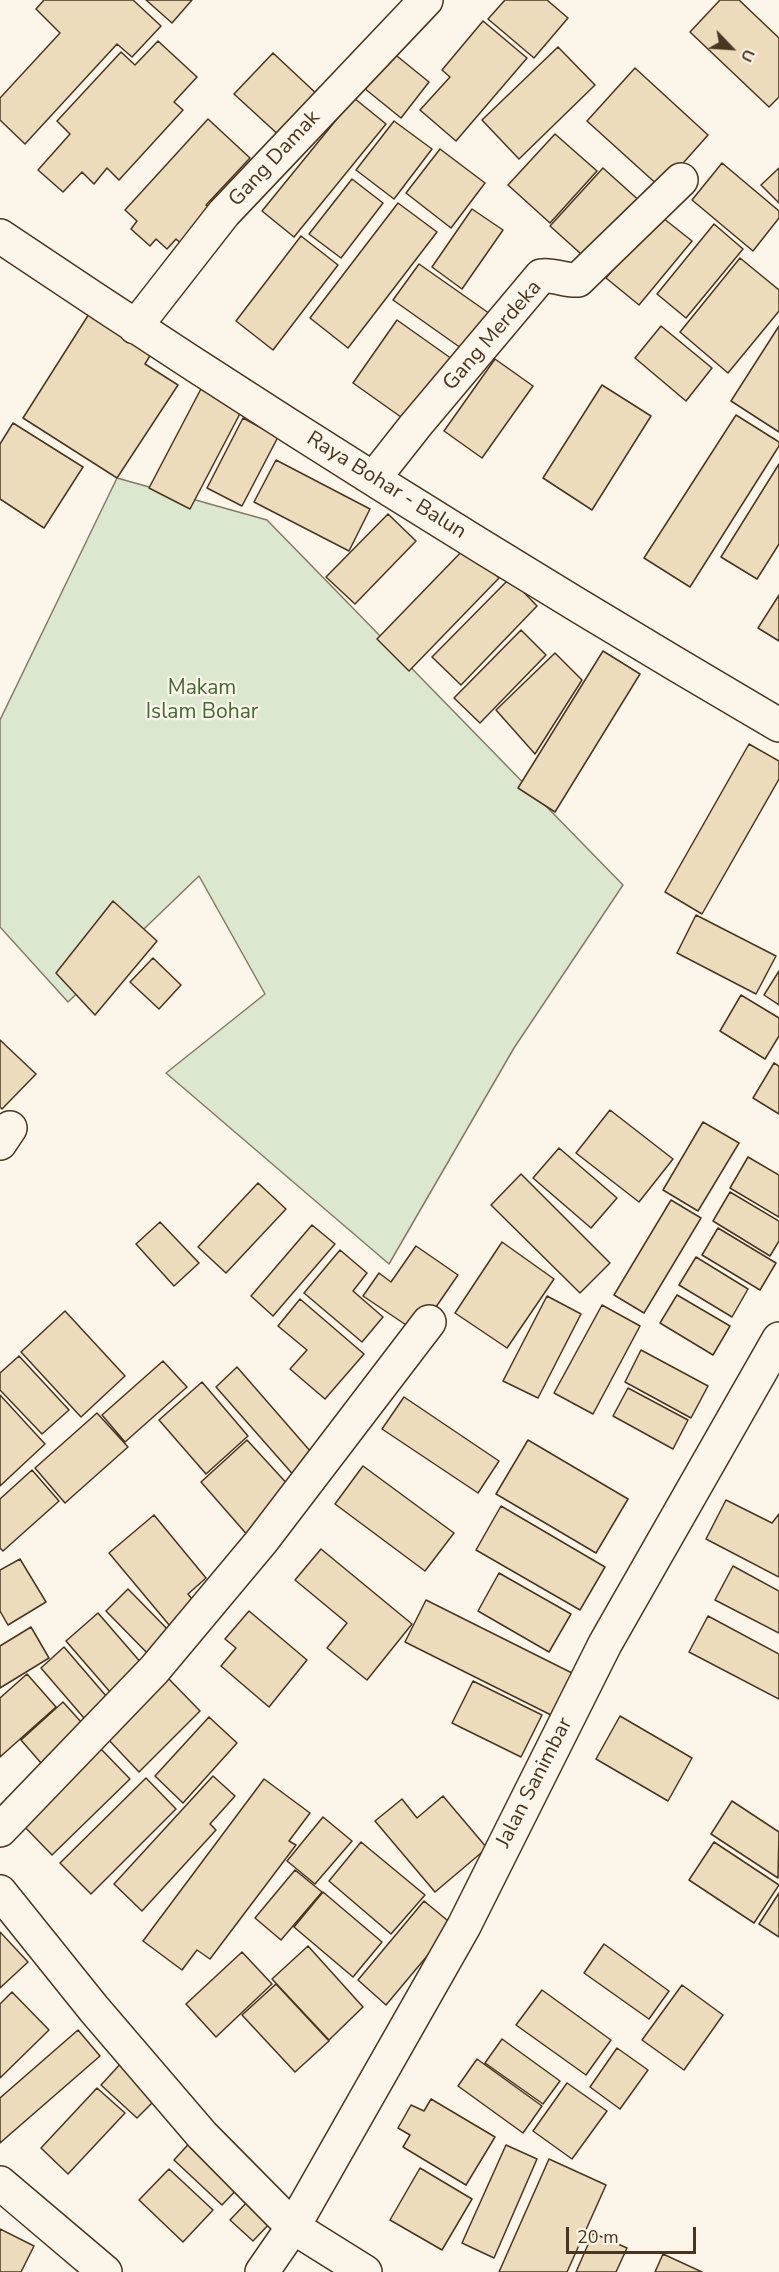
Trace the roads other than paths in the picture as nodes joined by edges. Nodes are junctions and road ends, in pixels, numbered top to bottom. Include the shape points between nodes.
1 (426, 0) edge
2 (681, 180) dead end
3 (0, 236) edge
4 (135, 327) junction
5 (374, 478) junction
6 (779, 725) edge
7 (429, 1322) dead end
8 (779, 1339) edge
9 (0, 1830) edge
10 (0, 1893) edge
11 (0, 2183) edge
12 (293, 2227) junction
13 (105, 2272) edge
14 (262, 2272) edge
15 (365, 2272) edge

1 - 4 street, Gang Damak via 224,213
2 - 5 street, Gang Merdeka via 578,280 541,276
3 - 4 street, Raya Bohar - Balun
4 - 5 street, Raya Bohar - Balun
5 - 6 street, Raya Bohar - Balun via 623,634
7 - 9 street via 261,1542 169,1651
8 - 12 street, Jalan Sanimbar via 605,1644 464,1926
10 - 12 street via 202,2135
11 - 13 street
12 - 14 street, Jalan Sanimbar
12 - 15 street

